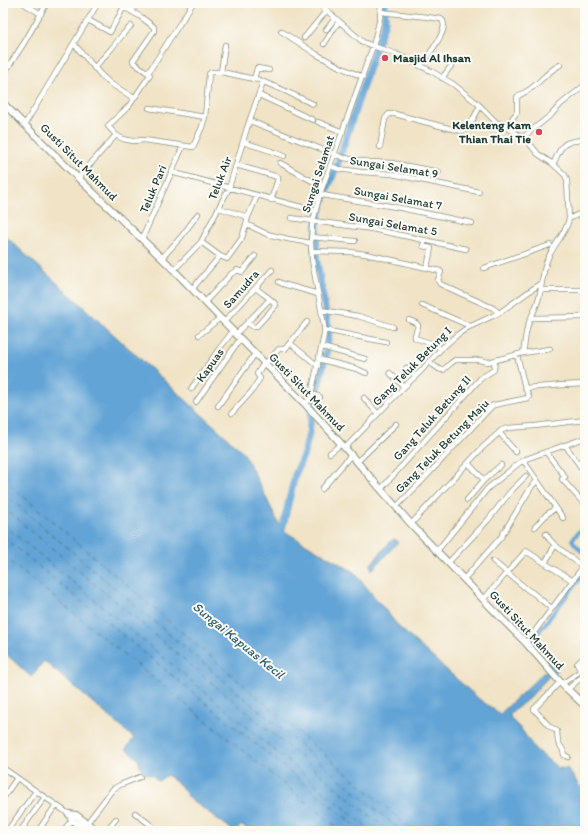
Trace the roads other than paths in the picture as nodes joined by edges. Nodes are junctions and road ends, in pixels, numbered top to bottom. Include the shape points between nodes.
1 (23, 3) edge
2 (47, 3) edge
3 (98, 3) edge
4 (117, 3) edge
5 (136, 3) edge
6 (193, 3) edge
7 (318, 3) edge
8 (381, 3) edge
9 (124, 7) junction
10 (327, 10) junction
11 (132, 12) junction
12 (382, 12) junction
13 (41, 14) junction
14 (337, 19) junction
15 (88, 20) junction
16 (131, 26) dead end
17 (326, 30) dead end
18 (281, 31) dead end
19 (304, 38) dead end
20 (74, 44) junction
21 (324, 44) dead end
22 (225, 45) dead end
23 (373, 46) junction
24 (560, 65) dead end
25 (420, 66) junction
26 (451, 66) dead end
27 (94, 68) junction
28 (269, 70) dead end
29 (221, 72) junction
30 (148, 73) junction
31 (3, 75) edge
32 (363, 77) junction
33 (442, 78) junction
34 (254, 79) junction
35 (263, 82) junction
36 (585, 85) edge
37 (259, 95) junction
38 (134, 98) junction
39 (3, 103) edge
40 (313, 104) dead end
41 (480, 106) junction
42 (149, 108) dead end
43 (205, 117) junction
44 (313, 120) dead end
45 (250, 121) junction
46 (318, 122) dead end
47 (25, 124) junction
48 (506, 127) junction
49 (343, 132) junction
50 (116, 135) junction
51 (585, 137) edge
52 (522, 138) junction
53 (243, 142) junction
54 (183, 146) junction
55 (380, 147) dead end
56 (336, 155) junction
57 (284, 156) dead end
58 (280, 163) dead end
59 (553, 164) junction
60 (236, 165) junction
61 (335, 167) junction
62 (171, 172) junction
63 (439, 172) dead end
64 (78, 178) junction
65 (323, 186) junction
66 (229, 188) junction
67 (479, 192) dead end
68 (321, 195) junction
69 (257, 196) junction
70 (271, 200) junction
71 (219, 208) junction
72 (316, 211) junction
73 (585, 211) edge
74 (198, 214) dead end
75 (248, 217) junction
76 (291, 218) dead end
77 (570, 219) junction
78 (317, 222) junction
79 (472, 222) dead end
80 (246, 224) junction
81 (142, 239) junction
82 (314, 239) junction
83 (425, 240) junction
84 (355, 241) dead end
85 (201, 242) junction
86 (466, 249) dead end
87 (553, 250) junction
88 (313, 251) junction
89 (220, 256) junction
90 (255, 256) dead end
91 (162, 258) junction
92 (428, 268) junction
93 (484, 268) dead end
94 (174, 270) junction
95 (272, 270) dead end
96 (278, 282) dead end
97 (541, 283) junction
98 (256, 288) junction
99 (192, 289) junction
100 (541, 290) junction
101 (582, 290) dead end
102 (318, 294) junction
103 (270, 299) junction
104 (205, 302) junction
105 (422, 305) dead end
106 (322, 310) junction
107 (499, 313) junction
108 (585, 317) edge
109 (531, 318) junction
110 (222, 320) junction
111 (409, 320) dead end
112 (307, 322) dead end
113 (247, 324) junction
114 (470, 326) junction
115 (392, 327) dead end
116 (327, 331) junction
117 (199, 335) dead end
118 (236, 335) junction
119 (386, 342) dead end
120 (290, 343) junction
121 (323, 347) junction
122 (441, 349) junction
123 (550, 349) dead end
124 (523, 353) junction
125 (255, 354) junction
126 (517, 355) junction
127 (365, 359) dead end
128 (323, 360) junction
129 (496, 360) junction
130 (429, 362) junction
131 (264, 364) junction
132 (318, 366) junction
133 (406, 368) dead end
134 (366, 373) dead end
135 (390, 373) dead end
136 (416, 376) junction
137 (585, 384) edge
138 (404, 387) junction
139 (525, 388) junction
140 (191, 389) dead end
141 (364, 398) dead end
142 (196, 402) dead end
143 (218, 406) dead end
144 (307, 406) junction
145 (232, 413) dead end
146 (378, 414) junction
147 (585, 420) edge
148 (396, 424) dead end
149 (499, 432) junction
150 (585, 438) edge
151 (565, 445) junction
152 (343, 446) junction
153 (516, 452) dead end
154 (546, 452) junction
155 (330, 453) dead end
156 (351, 455) junction
157 (523, 460) junction
158 (357, 462) junction
159 (468, 463) junction
160 (501, 465) dead end
161 (585, 473) edge
162 (526, 476) dead end
163 (484, 480) junction
164 (537, 481) junction
165 (322, 489) dead end
166 (380, 489) junction
167 (467, 500) dead end
168 (585, 505) edge
169 (396, 507) junction
170 (556, 508) junction
171 (563, 518) dead end
172 (411, 524) junction
173 (536, 527) dead end
174 (546, 534) dead end
175 (555, 545) junction
176 (438, 551) junction
177 (493, 561) dead end
178 (448, 563) junction
179 (545, 563) junction
180 (584, 565) edge
181 (507, 574) junction
182 (464, 579) junction
183 (573, 581) junction
184 (483, 600) junction
185 (551, 608) junction
186 (526, 643) junction
187 (585, 656) edge
188 (585, 674) edge
189 (560, 682) junction
190 (568, 689) junction
191 (585, 706) edge
192 (568, 757) dead end
193 (3, 768) edge
194 (140, 777) dead end
195 (17, 778) junction
196 (36, 791) junction
197 (45, 797) junction
198 (3, 798) edge
199 (56, 805) junction
200 (135, 813) dead end
201 (71, 817) junction
202 (116, 819) dead end
203 (84, 828) edge
204 (21, 830) dead end
205 (7, 831) edge
206 (38, 831) edge
207 (63, 831) edge
208 (97, 831) edge
209 (106, 831) edge
210 (151, 831) edge

1 - 13 street
2 - 13 street
3 - 15 street
4 - 9 street
5 - 11 street
6 - 30 street
7 - 10 street
8 - 12 street, Sungai Selamat
9 - 11 street
9 - 15 street via 110,32
10 - 14 street
10 - 19 street
11 - 30 street via 154,27 154,31 134,61
12 - 23 street, Sungai Selamat
12 - 25 street via 443,21 443,30 439,38
13 - 31 street
14 - 17 street
14 - 21 street
14 - 23 street via 363,42
15 - 20 street
16 - 27 street
18 - 32 street via 316,54
20 - 27 street
20 - 47 street
22 - 29 street
23 - 25 street
23 - 32 street, Sungai Selamat
24 - 48 street via 517,97 517,112
25 - 33 street
26 - 33 street
27 - 38 street via 111,84
28 - 34 street via 257,68
29 - 34 street
29 - 43 street via 209,74
30 - 38 street via 150,77
32 - 49 street, Sungai Selamat
33 - 41 street
34 - 35 street
35 - 37 street, Teluk Air
35 - 40 street
36 - 52 street
37 - 44 street
37 - 45 street, Teluk Air
38 - 50 street via 125,111 108,126
39 - 47 highway, Gusti Situt Mahmud
41 - 48 street via 496,122
41 - 55 street via 464,131 389,114 383,128
42 - 43 street
43 - 54 street via 194,147
45 - 53 street, Teluk Air
45 - 56 street
46 - 49 street
47 - 64 highway, Gusti Situt Mahmud
48 - 52 street
49 - 56 street, Sungai Selamat
50 - 54 street via 133,141 144,140
50 - 64 street
51 - 59 street via 563,146
52 - 59 street
53 - 57 street
53 - 60 street, Teluk Air
54 - 62 street, Teluk Pari
56 - 61 street, Sungai Selamat
56 - 63 street
58 - 65 street
59 - 77 street via 567,180
60 - 66 street, Teluk Air
60 - 70 street via 278,177
61 - 65 street, Sungai Selamat
61 - 67 street, Sungai Selamat 9 via 392,174
62 - 66 street
62 - 81 street, Teluk Pari
64 - 81 highway, Gusti Situt Mahmud
65 - 68 street, Sungai Selamat
66 - 69 street
66 - 71 street, Teluk Air
68 - 72 street, Sungai Selamat
68 - 79 street, Sungai Selamat 7
69 - 70 street
69 - 75 street
70 - 72 street
71 - 75 street
71 - 85 street, Teluk Air
72 - 78 street, Sungai Selamat
73 - 77 street
74 - 91 street
75 - 80 street
76 - 78 street, Sungai Selamat 5
77 - 87 street
78 - 82 street, Sungai Selamat
78 - 83 street, Sungai Selamat 5 via 372,229
80 - 82 street via 267,234 288,239
80 - 89 street via 242,238 228,258
81 - 91 highway, Gusti Situt Mahmud
82 - 84 street
82 - 88 street, Sungai Selamat
83 - 86 street, Sungai Selamat 5
83 - 92 street via 423,246 431,248
85 - 89 street
85 - 94 street, Teluk Air
87 - 93 street via 549,243
87 - 97 street via 546,262
88 - 92 street via 366,254
88 - 102 street, Sungai Selamat via 312,260
89 - 99 street
90 - 104 street via 242,272 237,270 232,273
91 - 94 highway, Gusti Situt Mahmud
92 - 107 street via 440,271 440,284
94 - 99 highway, Gusti Situt Mahmud
95 - 98 street, Samudra
96 - 102 street
97 - 100 street
97 - 107 street, Gang Teluk Betung I
98 - 103 street
98 - 110 street, Samudra
99 - 104 highway, Gusti Situt Mahmud
100 - 101 street
100 - 109 street
102 - 106 street, Sungai Selamat
103 - 113 street
103 - 113 street via 276,305 256,327
104 - 110 highway, Gusti Situt Mahmud
105 - 114 street
106 - 115 street via 358,316
106 - 116 street, Sungai Selamat
107 - 114 street, Gang Teluk Betung I
108 - 109 street
109 - 124 street
110 - 117 street, Samudra
110 - 118 highway, Gusti Situt Mahmud
111 - 122 street via 418,325 415,338
112 - 120 street
113 - 118 street
114 - 122 street, Gang Teluk Betung I
116 - 119 street
116 - 121 street, Sungai Selamat
118 - 125 highway, Gusti Situt Mahmud
118 - 140 street via 205,368
118 - 142 street, Kapuas
120 - 131 street via 284,350 279,349
120 - 132 street
121 - 127 street
121 - 128 street, Sungai Selamat
122 - 130 street, Gang Teluk Betung I
123 - 124 street
124 - 126 street
125 - 131 highway, Gusti Situt Mahmud
125 - 143 street
126 - 129 street
126 - 139 street
128 - 132 street, Sungai Selamat
128 - 134 street
129 - 130 street via 455,360 443,370
129 - 166 street, Gang Teluk Betung II via 494,370 481,378
130 - 136 street, Gang Teluk Betung I
131 - 144 highway, Gusti Situt Mahmud
131 - 145 street via 257,374 260,378 252,391
132 - 144 street, Sungai Selamat via 315,395
133 - 136 street
135 - 138 street
136 - 138 street, Gang Teluk Betung I
137 - 139 street
138 - 146 street, Gang Teluk Betung I
139 - 169 street, Gang Teluk Betung Maju via 528,398 492,406
141 - 146 street
144 - 152 highway, Gusti Situt Mahmud
146 - 152 street, Gang Teluk Betung I
147 - 149 street via 508,428
148 - 158 street
149 - 153 street
149 - 159 street
150 - 151 street
151 - 154 street
151 - 161 street
152 - 155 street, Gang Teluk Betung I
152 - 156 highway, Gusti Situt Mahmud
154 - 157 street
154 - 168 street via 565,477 562,479
156 - 158 highway, Gusti Situt Mahmud
156 - 165 street
157 - 164 street
157 - 176 street via 488,488
158 - 166 highway, Gusti Situt Mahmud
159 - 163 street
159 - 172 street
160 - 163 street
162 - 178 street
163 - 167 street
164 - 170 street
164 - 182 street via 501,537
166 - 169 highway, Gusti Situt Mahmud
169 - 172 highway, Gusti Situt Mahmud
170 - 171 street
170 - 173 street
172 - 176 highway, Gusti Situt Mahmud
174 - 175 street
175 - 179 street
175 - 180 street
176 - 178 highway, Gusti Situt Mahmud
177 - 181 street
178 - 182 highway, Gusti Situt Mahmud
179 - 181 street via 526,551
179 - 183 street
180 - 183 street
181 - 184 street
181 - 185 street
182 - 184 highway, Gusti Situt Mahmud
183 - 185 street
184 - 186 highway, Gusti Situt Mahmud
185 - 186 street
186 - 189 highway, Gusti Situt Mahmud
187 - 189 street via 577,664 579,672
188 - 190 street
189 - 190 highway, Gusti Situt Mahmud
189 - 192 street via 534,709 557,731 558,742 564,755
190 - 191 highway, Gusti Situt Mahmud
193 - 195 street
194 - 203 street via 113,789
195 - 196 street
195 - 198 street
196 - 197 street
196 - 205 street
197 - 199 street
197 - 204 street
199 - 201 street
199 - 206 street
200 - 210 street via 152,826
201 - 203 highway
201 - 207 street
202 - 209 street
203 - 208 highway

